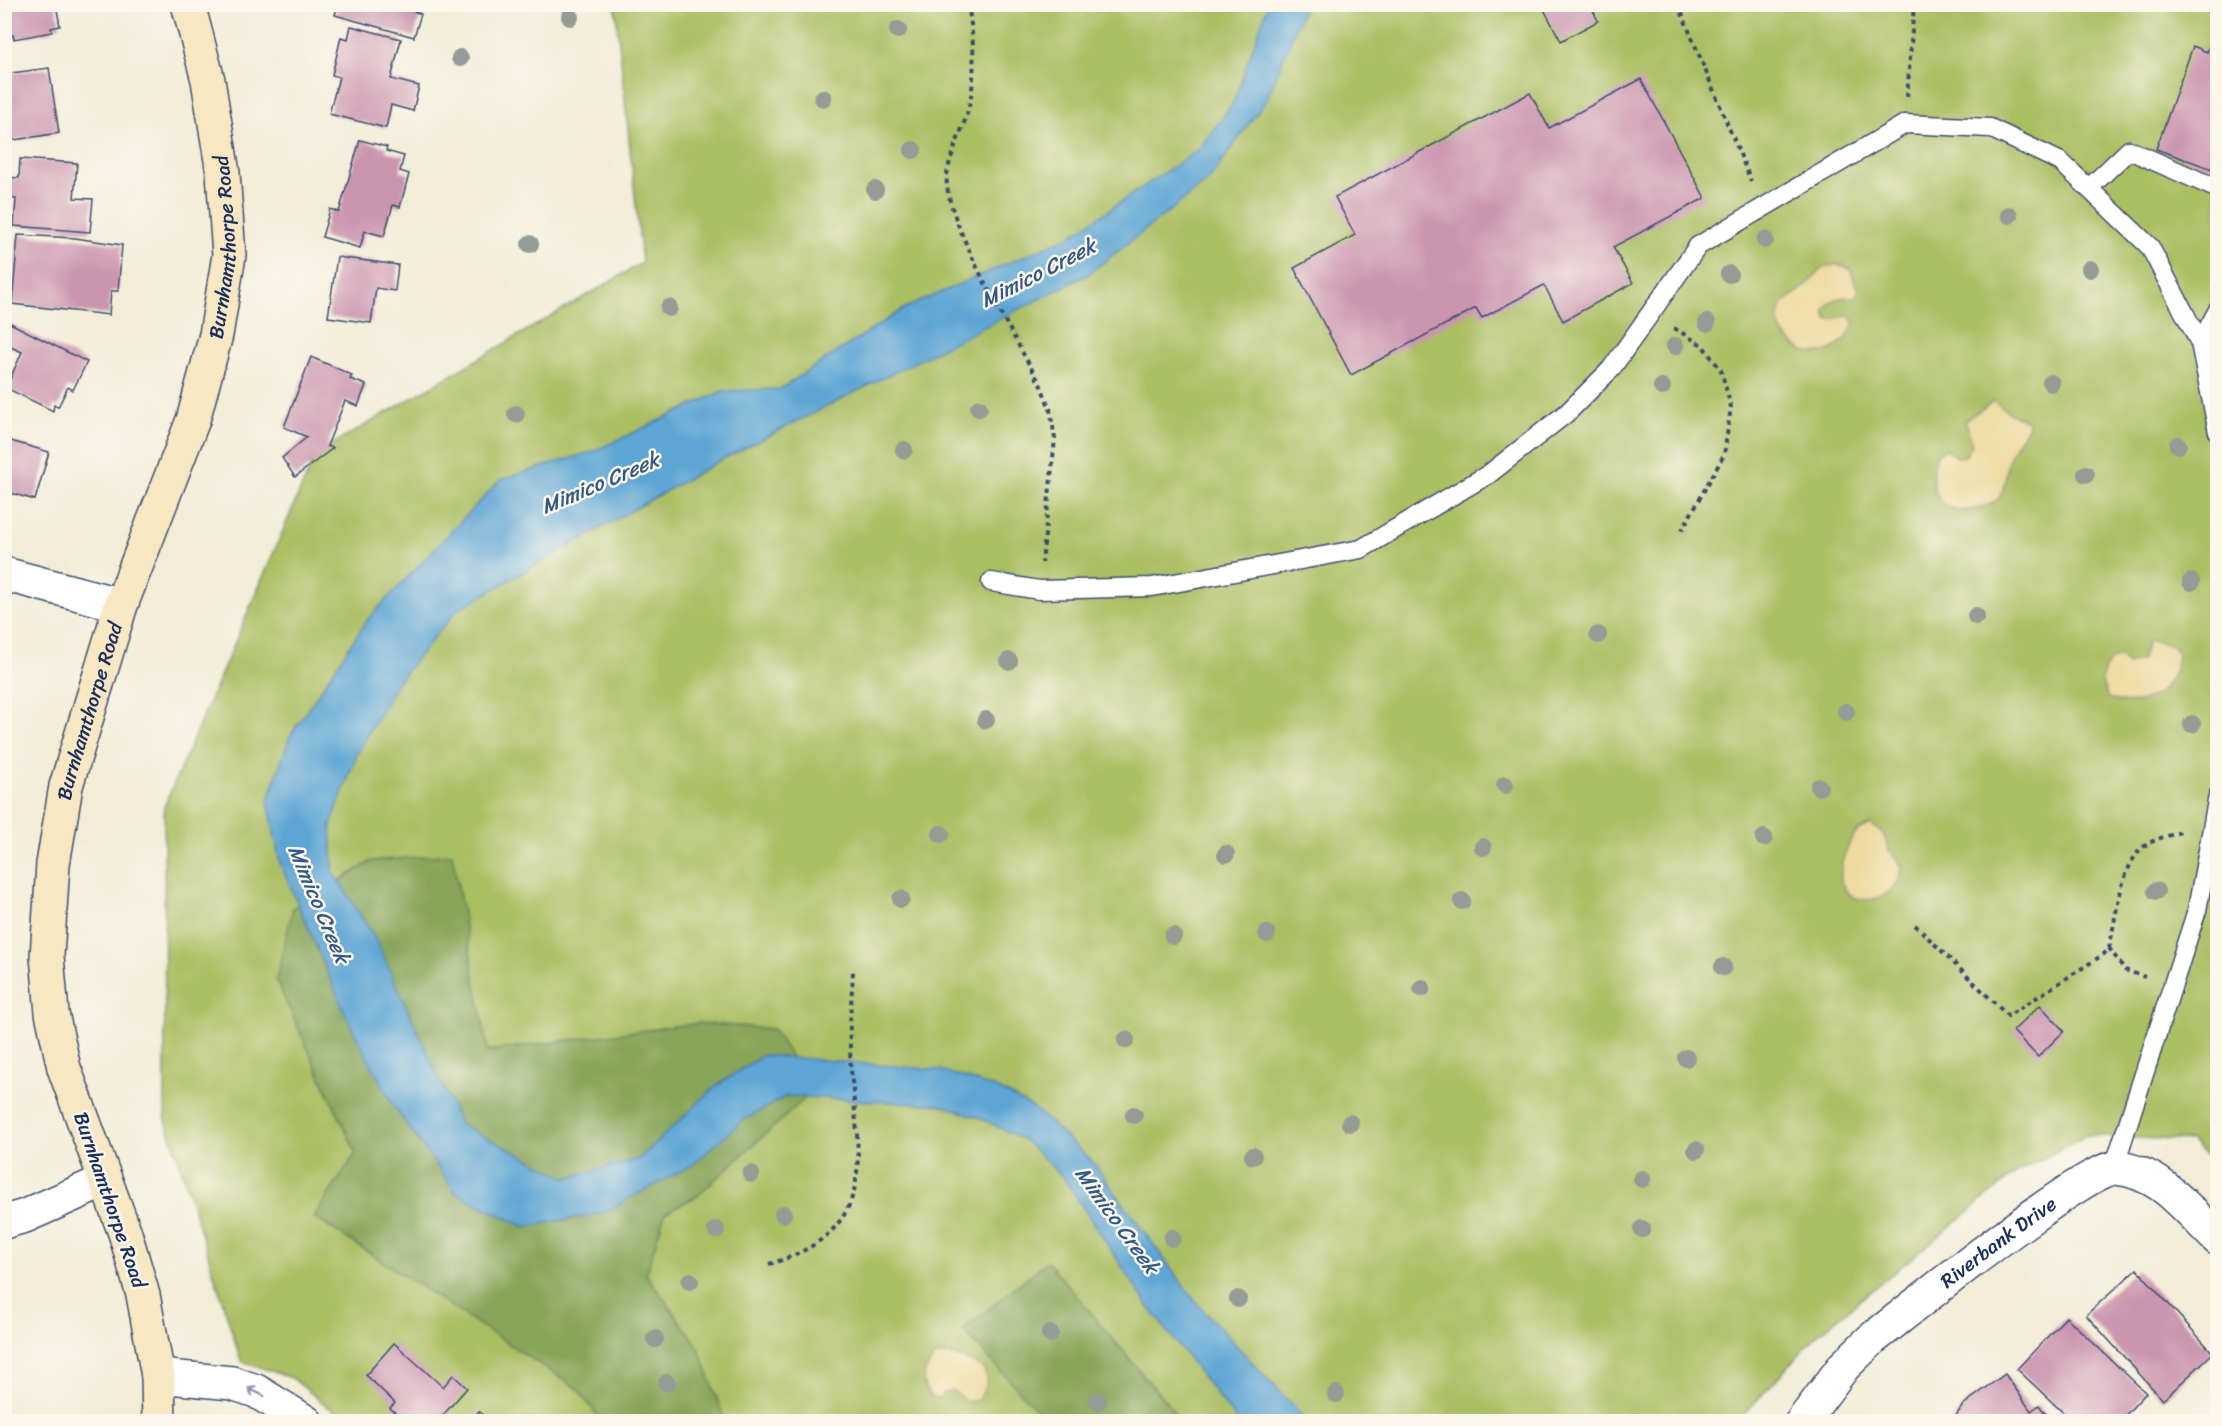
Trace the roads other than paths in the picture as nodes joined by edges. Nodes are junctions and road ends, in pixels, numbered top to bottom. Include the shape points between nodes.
1 (188, 4) edge
2 (2089, 188) junction
3 (2217, 189) edge
4 (2217, 310) edge
5 (2200, 343) junction
6 (2217, 432) edge
7 (4, 574) edge
8 (991, 582) dead end
9 (121, 605) junction
10 (2217, 796) edge
11 (2114, 1167) junction
12 (104, 1181) junction
13 (4, 1222) edge
14 (2217, 1239) edge
15 (158, 1376) junction
16 (1812, 1418) edge
17 (159, 1422) edge
18 (306, 1422) edge

1 - 9 main road, Burnhamthorpe Road via 208,80 223,173 229,255 216,335 194,420
2 - 3 lane via 2130,150
2 - 5 lane via 2150,247
2 - 8 lane via 2061,162 1990,128 1905,124 1698,246 1611,369 1568,411 1489,474 1361,549 1152,587 1039,590
4 - 5 lane
5 - 6 lane
7 - 9 street
9 - 12 main road, Burnhamthorpe Road via 66,786 53,864 46,956 52,1013 64,1068
10 - 11 lane via 2197,910
11 - 14 street via 2158,1181
11 - 16 street, Riverbank Drive via 2062,1194 1872,1339 1844,1366
12 - 13 street via 29,1215
12 - 15 main road, Burnhamthorpe Road via 125,1233 143,1295
15 - 17 main road, Burnhamthorpe Road
18 -> 15 street via 256,1391 232,1383

